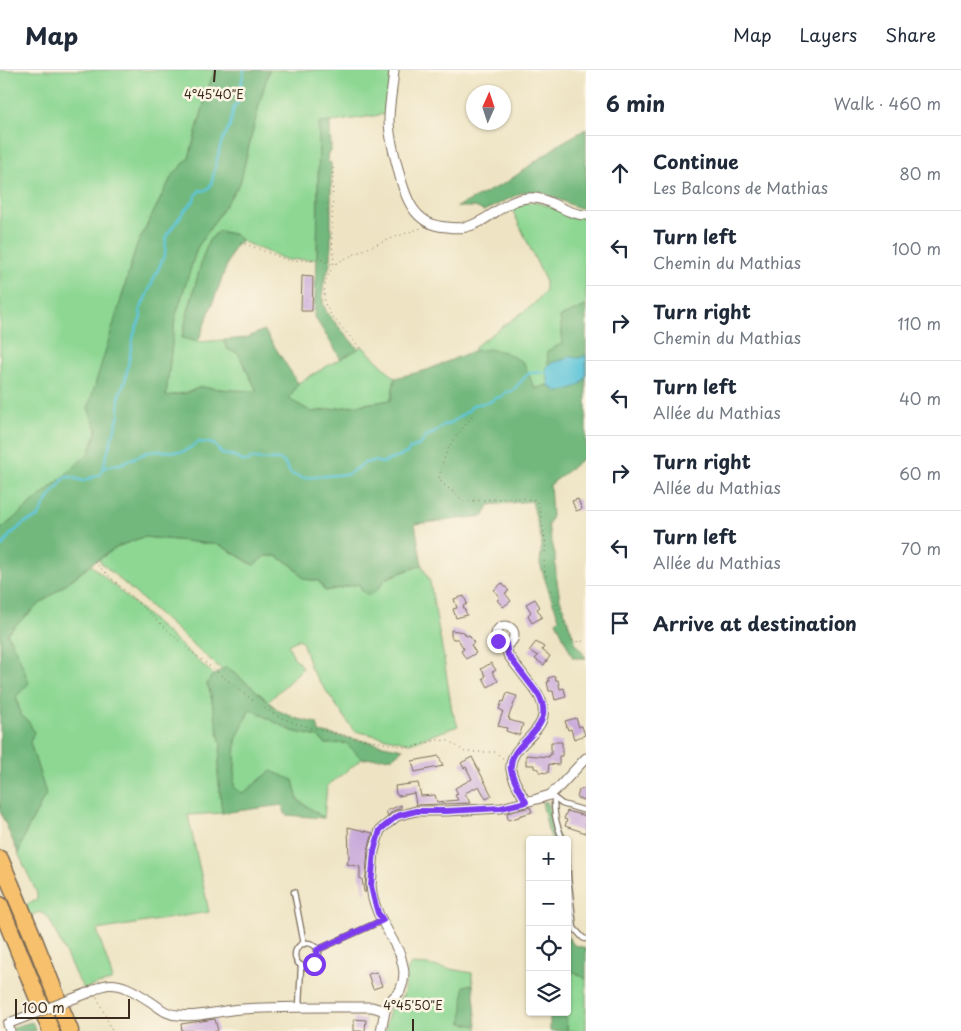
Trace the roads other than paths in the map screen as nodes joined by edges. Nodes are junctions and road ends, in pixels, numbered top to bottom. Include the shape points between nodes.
1 (394, 70) edge
2 (586, 215) edge
3 (506, 644) dead end
4 (586, 758) edge
5 (552, 796) junction
6 (526, 802) junction
7 (586, 811) edge
8 (561, 836) edge
9 (0, 859) edge
10 (568, 881) edge
11 (294, 892) dead end
12 (0, 905) edge
13 (383, 920) junction
14 (586, 939) edge
15 (304, 944) junction
16 (317, 950) junction
17 (300, 965) junction
18 (299, 1007) junction
19 (385, 1011) junction
20 (11, 1026) edge
21 (51, 1031) edge
22 (70, 1031) edge
23 (381, 1031) edge

1 - 2 street via 389,117 394,153 407,199 430,224 466,227 507,204 526,198 544,200
3 - 6 street via 508,655 538,694 543,707 539,727 511,760 514,780
4 - 5 street
5 - 6 street
5 - 7 lane via 562,804
5 - 8 lane via 556,825
6 - 13 street via 501,808 416,811 397,816 380,830 374,851 371,886
9 - 22 highway
10 - 14 lane via 574,928
11 - 15 lane
12 - 21 highway
13 - 16 lane
13 - 19 street via 400,954 404,973 400,991
15 - 16 lane
15 - 17 lane via 295,955
16 - 17 lane via 318,958 314,964
17 - 18 lane
18 - 19 street via 372,1007
18 - 20 street, bridge via 176,1015 165,1012 124,987 112,984
19 - 23 street

